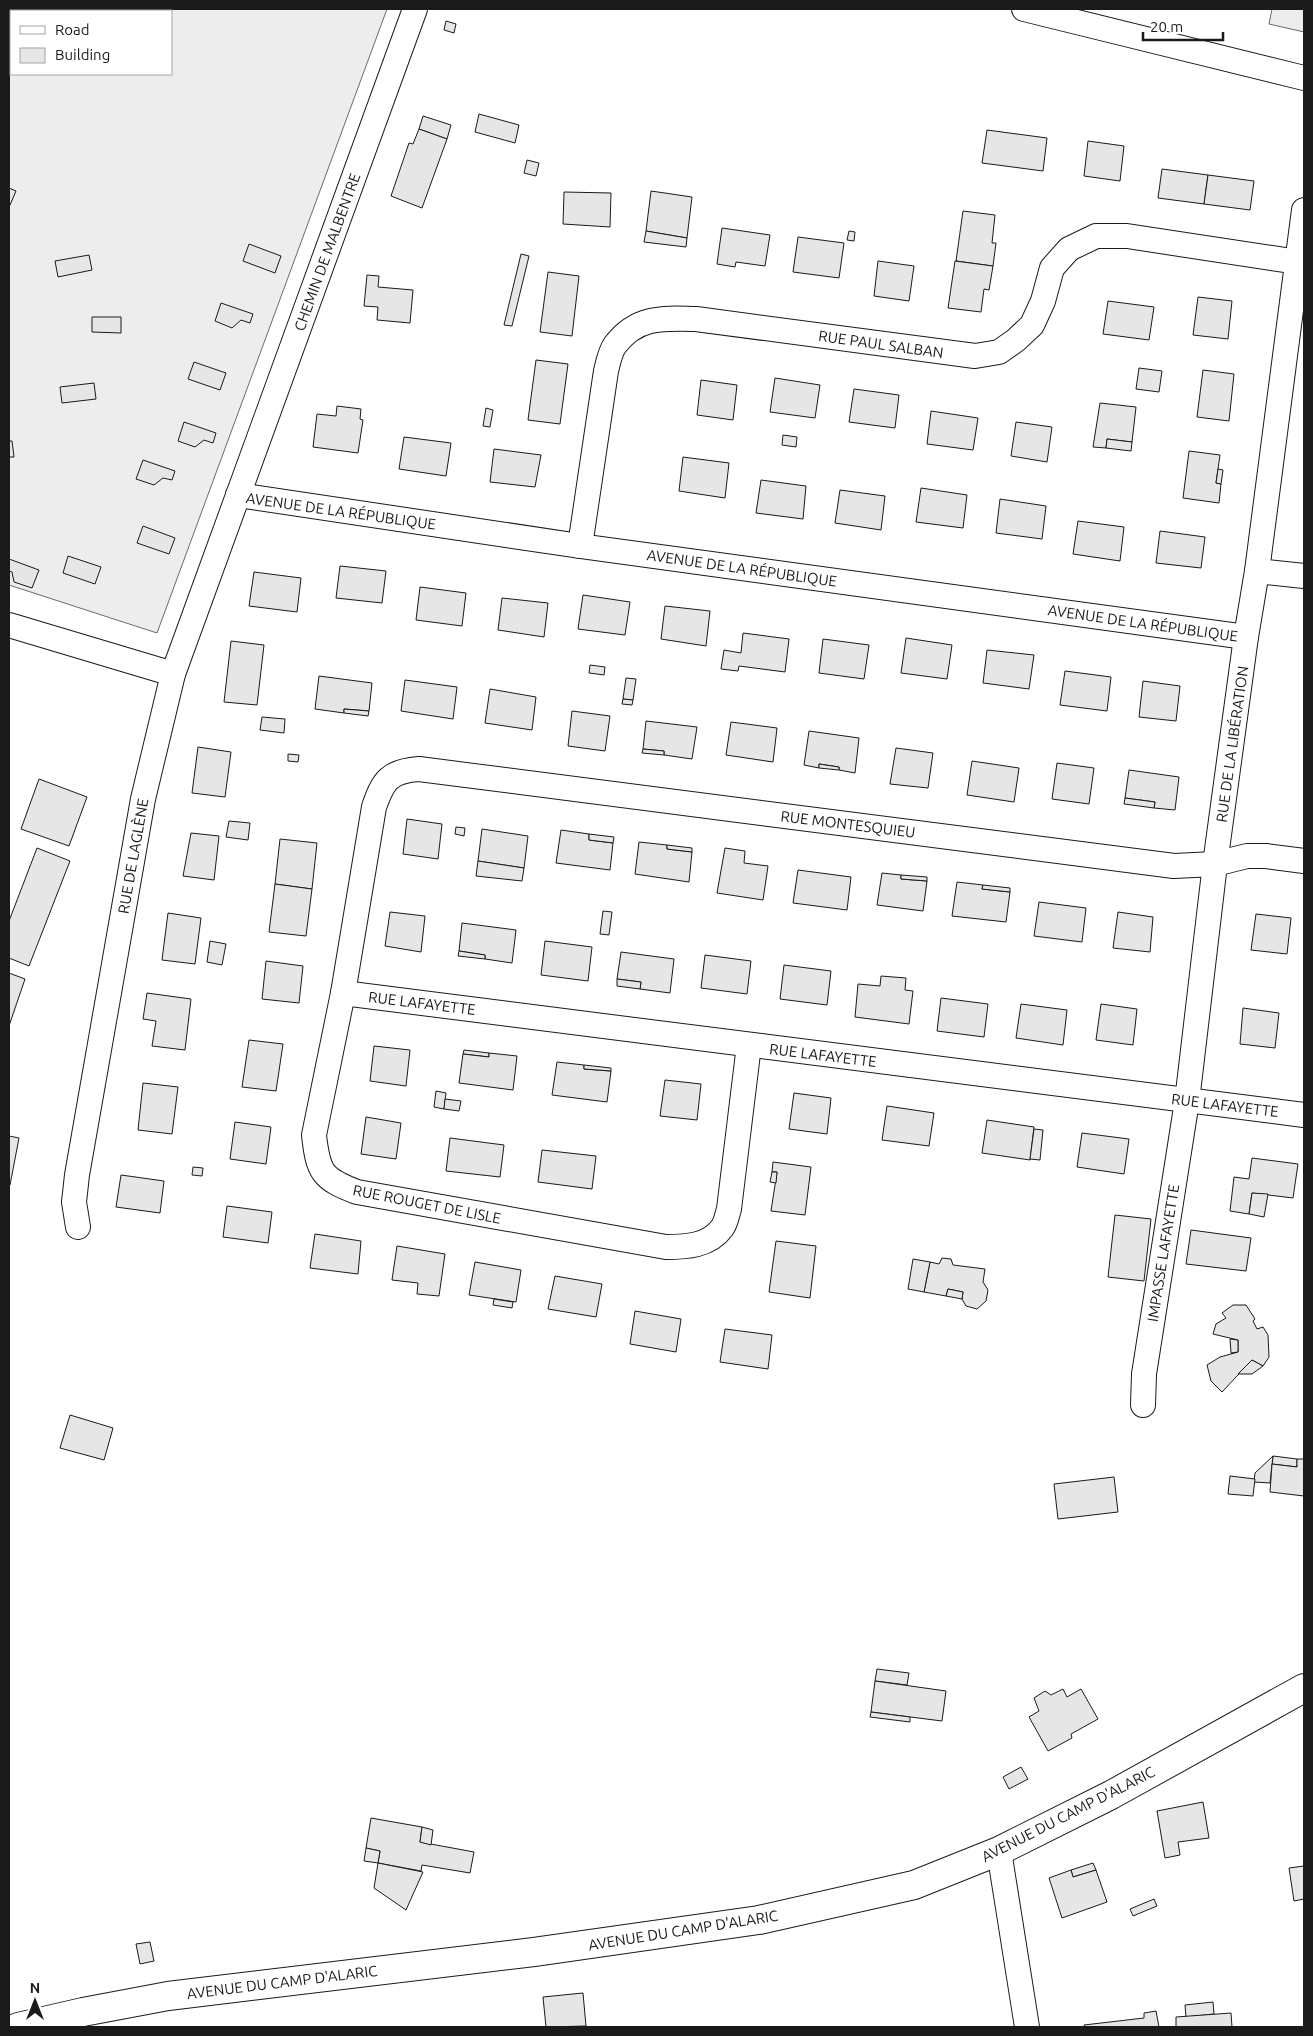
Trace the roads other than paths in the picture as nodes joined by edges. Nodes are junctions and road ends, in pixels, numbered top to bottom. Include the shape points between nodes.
1 (415, 9) edge
2 (1024, 9) edge
3 (1304, 78) edge
4 (1304, 210) edge
5 (1298, 262) junction
6 (238, 495) junction
7 (580, 546) junction
8 (1257, 571) junction
9 (1304, 576) edge
10 (9, 625) edge
11 (1246, 637) junction
12 (173, 674) junction
13 (392, 776) joint
14 (1304, 861) edge
15 (1215, 864) junction
16 (343, 993) junction
17 (749, 1045) junction
18 (1187, 1101) junction
19 (1304, 1115) edge
20 (78, 1227) dead end
21 (1143, 1405) dead end
22 (1304, 1688) edge
23 (999, 1851) junction
24 (18, 2027) edge
25 (1027, 2027) edge

1 - 6 street, CHEMIN DE MALBENTRE
2 - 3 street
4 - 5 street, RUE DE LA LIBÉRATION
5 - 7 street, RUE PAUL SALBAN via 1126,236 1096,236 1069,249 1052,268 1032,325 999,352 975,356 696,319 658,318 631,329 614,346 606,371
5 - 8 street, RUE DE LA LIBÉRATION
6 - 7 street, AVENUE DE LA RÉPUBLIQUE
6 - 12 street, RUE DE LAGLÈNE
7 - 11 street, AVENUE DE LA RÉPUBLIQUE
8 - 9 street
8 - 11 street, RUE DE LA LIBÉRATION
10 - 12 street
11 - 15 street, RUE DE LA LIBÉRATION
12 - 20 street, RUE DE LAGLÈNE via 143,799 77,1175 74,1202
13 - 15 street, RUE MONTESQUIEU via 419,768 1174,866
13 - 16 street, RUE ROUGET DE LISLE via 381,787 374,807
14 - 15 street, RUE MONTESQUIEU via 1247,856
15 - 18 street, RUE DE LA LIBÉRATION
16 - 17 street, RUE LAFAYETTE
16 - 17 street, RUE ROUGET DE LISLE via 314,1134 322,1169 333,1183 357,1192 666,1247 688,1247 708,1241 722,1228 729,1209
17 - 18 street, RUE LAFAYETTE
18 - 19 street, RUE LAFAYETTE
18 - 21 street, IMPASSE LAFAYETTE via 1144,1374
22 - 23 main road, AVENUE DU CAMP D'ALARIC via 1111,1795
23 - 24 main road, AVENUE DU CAMP D'ALARIC via 914,1885 759,1920 534,1952 168,1996
23 - 25 street

